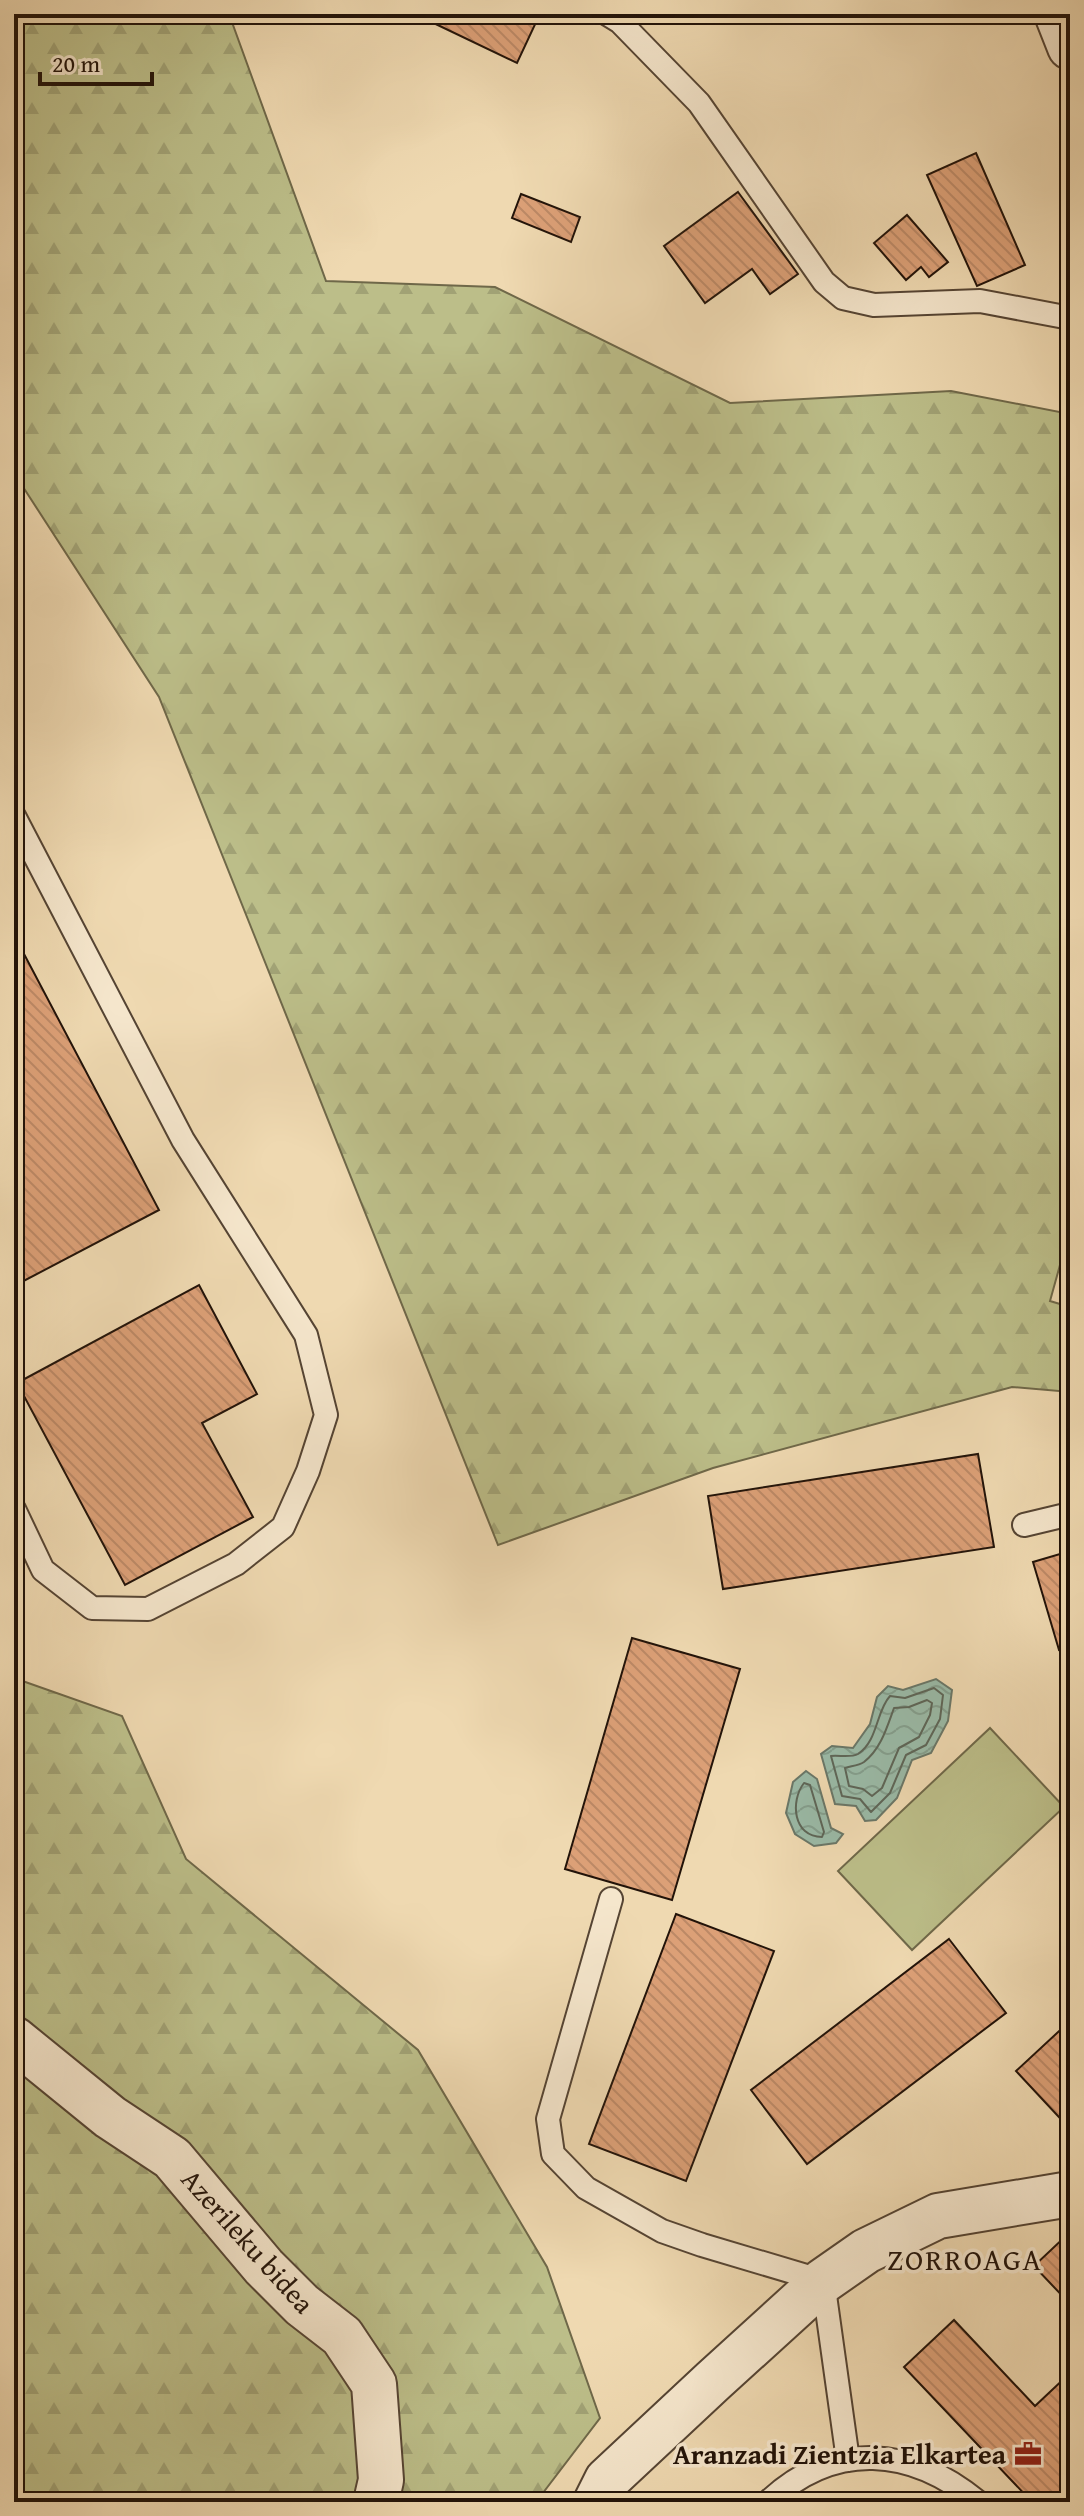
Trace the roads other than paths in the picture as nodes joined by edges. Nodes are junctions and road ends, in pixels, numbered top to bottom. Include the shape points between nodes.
1 (607, 14) edge
2 (1057, 14) edge
3 (1070, 47) edge
4 (1070, 318) edge
5 (14, 816) edge
6 (14, 1509) edge
7 (1070, 1514) edge
8 (1024, 1525) dead end
9 (611, 1899) dead end
10 (14, 2039) edge
11 (1070, 2194) edge
12 (823, 2281) junction
13 (848, 2460) junction
14 (376, 2502) edge
15 (596, 2502) edge
16 (768, 2502) edge
17 (978, 2502) edge

1 - 4 lane via 699,103 824,282 843,298 874,305 980,301
2 - 3 street
5 - 6 lane via 183,1140 306,1335 326,1415 283,1527 236,1564 148,1609 92,1608 43,1570
7 - 8 lane
9 - 12 lane via 548,2119 553,2154 586,2188 662,2231
10 - 14 street, Azerileku bidea via 110,2117 172,2158 264,2267 342,2336 374,2384 381,2480
11 - 12 street via 938,2216 866,2251
12 - 13 lane
12 - 15 street via 607,2480
13 - 16 lane via 814,2470
13 - 17 lane via 884,2458 920,2466

